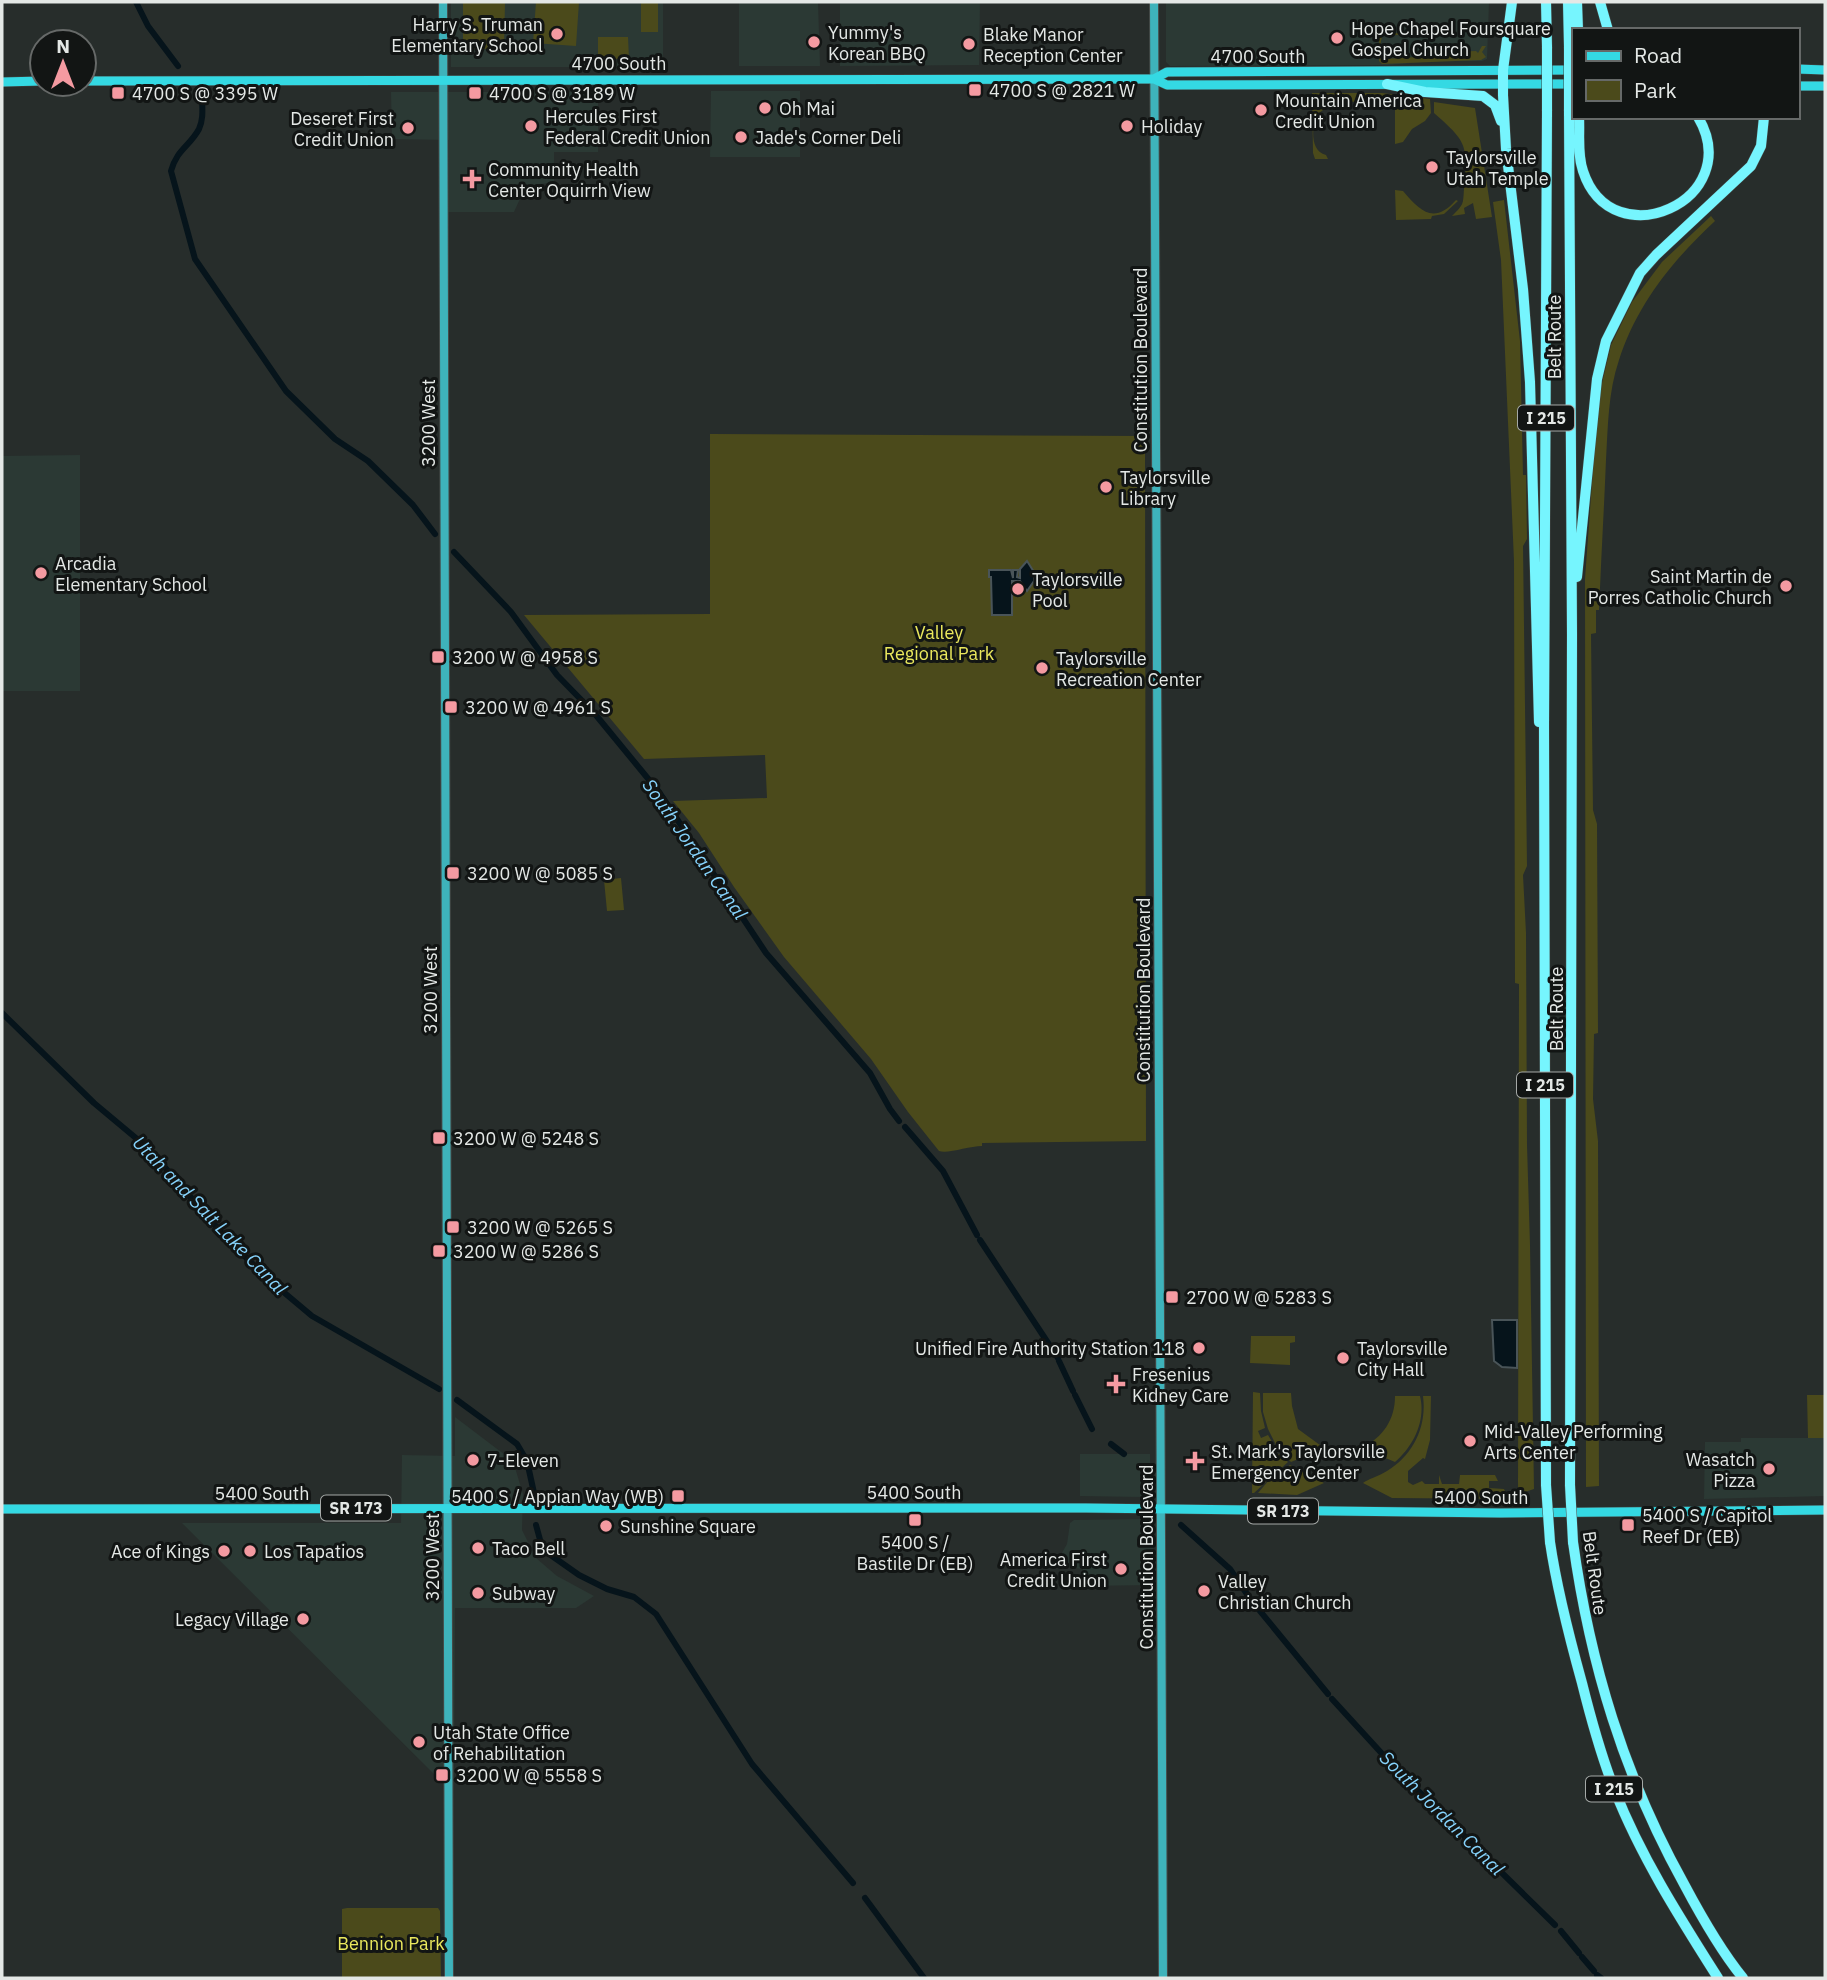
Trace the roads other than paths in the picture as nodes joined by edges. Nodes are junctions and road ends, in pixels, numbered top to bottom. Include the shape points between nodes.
1 (443, 2) edge
2 (1154, 2) edge
3 (1512, 2) edge
4 (1546, 2) edge
5 (1569, 2) edge
6 (1577, 2) edge
7 (1600, 2) edge
8 (1578, 28) edge
9 (1607, 28) edge
10 (1799, 69) edge
11 (1572, 70) edge
12 (1825, 70) edge
13 (1503, 71) junction
14 (1154, 79) junction
15 (443, 80) junction
16 (28, 81) edge
17 (98, 81) edge
18 (2, 82) edge
19 (1503, 84) junction
20 (1572, 84) edge
21 (1387, 85) junction
22 (1799, 86) edge
23 (1825, 86) edge
24 (1579, 119) edge
25 (1699, 119) edge
26 (1764, 119) edge
27 (1506, 149) junction
28 (1572, 634) junction
29 (1544, 789) junction
30 (448, 1508) junction
31 (1161, 1508) junction
32 (2, 1509) edge
33 (1825, 1510) edge
34 (449, 1978) edge
35 (1163, 1978) edge
36 (1718, 1978) edge
37 (1743, 1978) edge

1 - 15 street, 3200 West
2 - 14 street, Constitution Boulevard
3 - 13 highway
4 - 29 highway, Belt Route / I 215, bridge
5 - 28 highway, Belt Route / I 215, bridge
6 - 8 highway
7 - 9 highway
10 - 12 main road
11 - 13 main road, 4700 South
13 - 14 main road, 4700 South via 1167,72
13 - 19 highway
14 - 15 main road, 4700 South
14 - 21 main road, 4700 South via 1167,85
14 - 31 street, Constitution Boulevard
15 - 17 main road, 4700 South
15 - 30 street, 3200 West
16 - 18 main road
19 - 20 main road, 4700 South
19 - 21 main road, 4700 South
19 - 27 highway
21 - 27 highway via 1486,98 1498,112
22 - 23 main road
24 - 25 highway via 1581,164 1592,189 1615,209 1645,216 1680,205 1700,182 1707,146
26 - 28 highway via 1761,146 1751,166 1640,274 1606,341 1593,411
27 - 29 highway via 1530,382 1537,701
28 - 37 highway, Belt Route / I 215, bridge via 1573,1542 1596,1662 1631,1777 1697,1908
29 - 36 highway, Belt Route / I 215, bridge via 1546,1485 1555,1580 1614,1790 1648,1862
30 - 31 main road, 5400 South / SR 173
30 - 32 main road, 5400 South / SR 173
30 - 34 street, 3200 West
31 - 33 main road, 5400 South / SR 173 via 1349,1513
31 - 35 street, Constitution Boulevard

